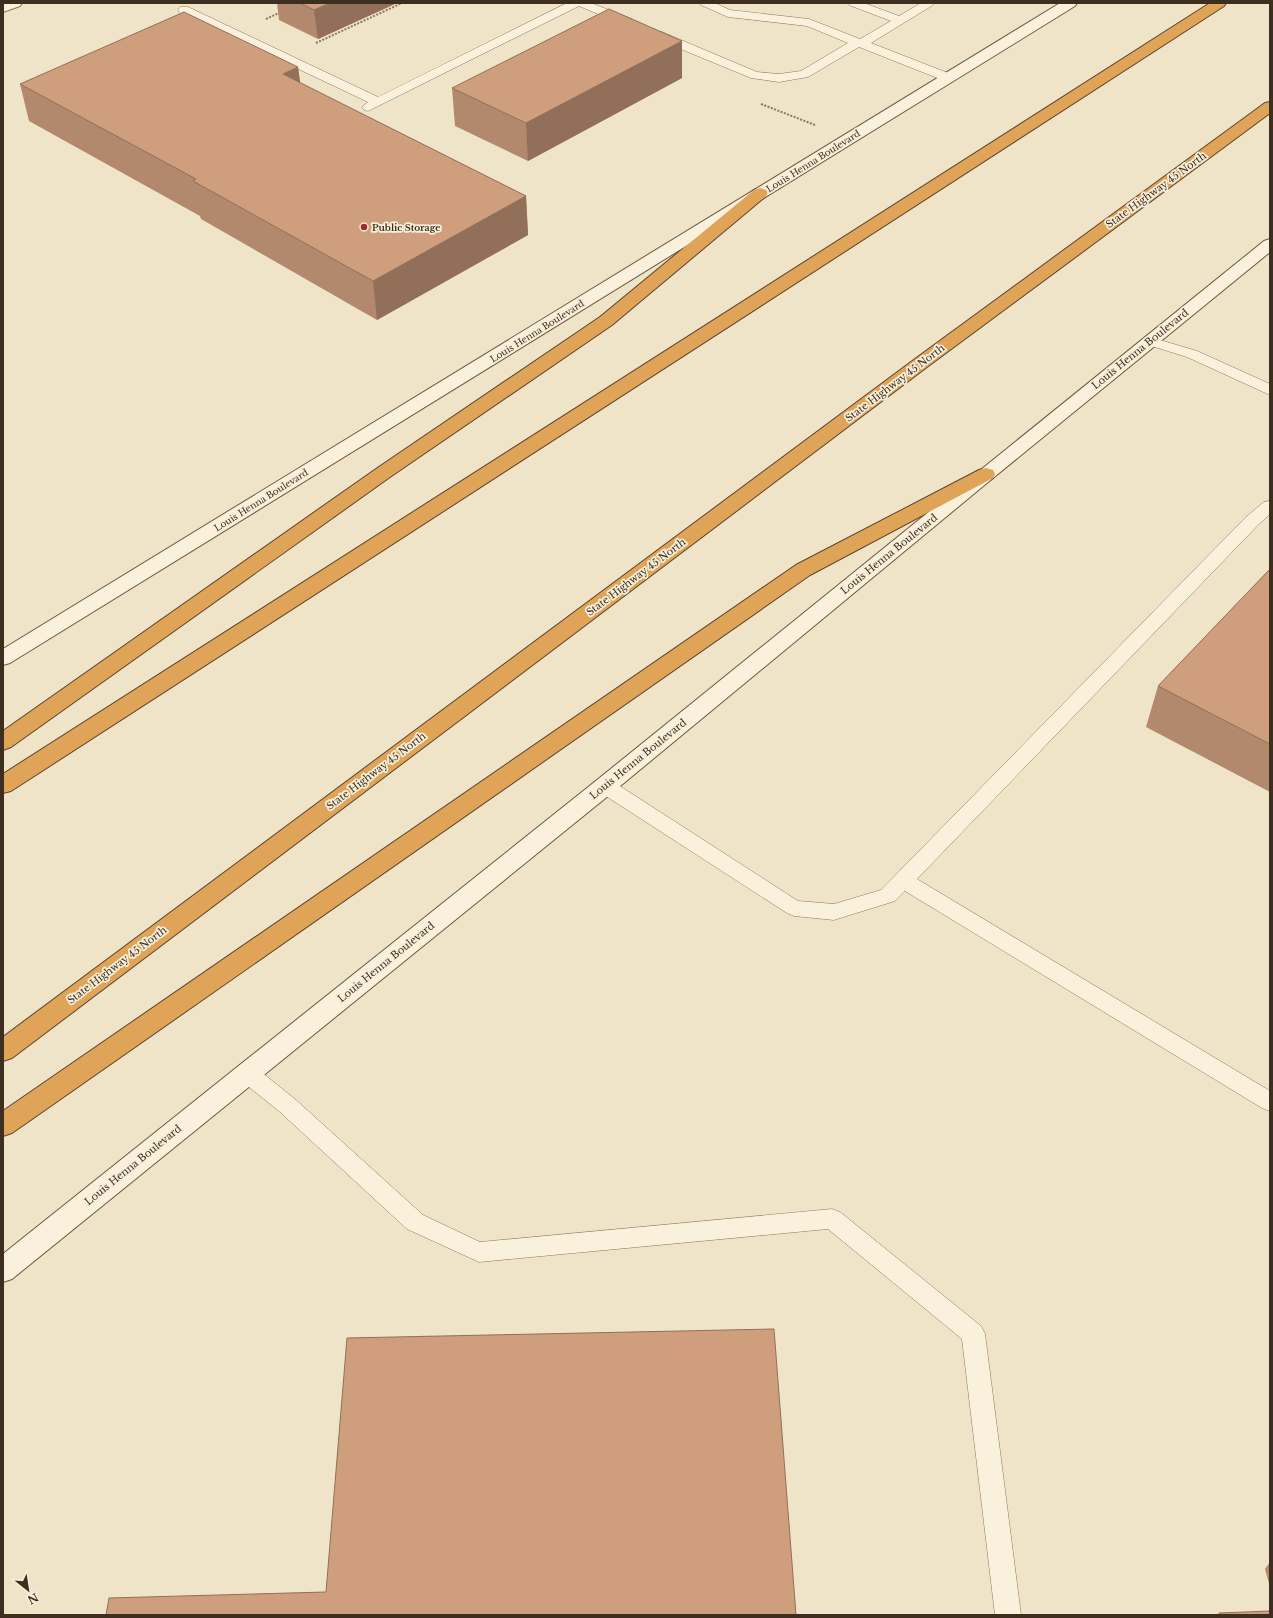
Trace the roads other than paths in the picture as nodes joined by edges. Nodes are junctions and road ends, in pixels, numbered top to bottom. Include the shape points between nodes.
1 (15, 3) edge
2 (576, 3) edge
3 (581, 3) edge
4 (705, 3) edge
5 (853, 3) edge
6 (929, 3) edge
7 (1070, 3) edge
8 (1219, 3) edge
9 (3, 8) edge
10 (184, 10) dead end
11 (900, 20) junction
12 (218, 26) junction
13 (204, 32) edge
14 (860, 43) junction
15 (949, 78) junction
16 (1270, 106) edge
17 (760, 193) junction
18 (1270, 244) edge
19 (1150, 341) junction
20 (1266, 386) edge
21 (986, 474) junction
22 (1270, 506) edge
23 (3, 658) edge
24 (3, 742) edge
25 (3, 785) edge
26 (605, 786) junction
27 (903, 880) junction
28 (3, 1051) edge
29 (248, 1073) junction
30 (1270, 1102) edge
31 (3, 1125) edge
32 (3, 1270) edge
33 (1008, 1615) edge

1 - 9 main road
2 - 12 lane via 373,105
3 - 14 lane via 755,75 779,78 804,74
4 - 14 lane via 728,13 809,23
5 - 11 lane
6 - 11 lane
7 - 15 main road, Louis Henna Boulevard
8 - 25 highway
10 - 12 lane
11 - 14 lane
12 - 13 lane
14 - 15 lane
15 - 17 main road, Louis Henna Boulevard
16 - 28 highway, State Highway 45 North
17 - 23 main road, Louis Henna Boulevard
17 - 24 highway via 606,321 382,473
18 - 19 main road, Louis Henna Boulevard
19 - 20 lane via 1192,354
19 - 21 main road, Louis Henna Boulevard
21 - 26 main road, Louis Henna Boulevard
21 - 31 highway via 803,570
22 - 27 lane via 1252,521
26 - 27 lane via 794,908 834,912 888,896
26 - 29 main road, Louis Henna Boulevard
27 - 30 lane
29 - 32 main road, Louis Henna Boulevard
29 - 33 lane via 380,1188 415,1222 479,1252 832,1219 974,1334

